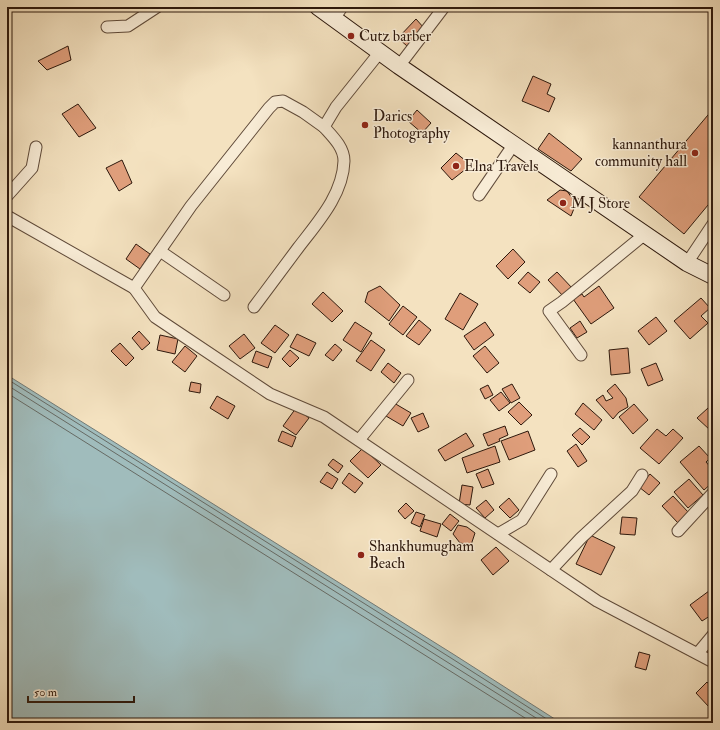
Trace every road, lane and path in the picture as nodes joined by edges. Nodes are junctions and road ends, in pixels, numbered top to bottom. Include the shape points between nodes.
1 (157, 7) edge
2 (318, 7) edge
3 (444, 7) edge
4 (338, 13) edge
5 (107, 27) dead end
6 (380, 52) junction
7 (399, 66) junction
8 (324, 128) junction
9 (514, 144) junction
10 (36, 147) dead end
11 (479, 195) dead end
12 (7, 196) edge
13 (7, 216) edge
14 (713, 224) edge
15 (645, 234) junction
16 (160, 251) junction
17 (687, 263) junction
18 (713, 276) edge
19 (134, 288) junction
20 (224, 295) dead end
21 (254, 307) dead end
22 (581, 355) dead end
23 (408, 380) dead end
24 (359, 440) junction
25 (551, 474) dead end
26 (642, 475) dead end
27 (713, 493) edge
28 (678, 531) dead end
29 (498, 534) junction
30 (551, 570) junction
31 (713, 635) edge
32 (698, 653) junction
33 (713, 662) edge

1 - 5 street via 128,26
2 - 4 main road
3 - 7 street
4 - 6 main road
6 - 7 main road
6 - 8 street via 336,107
7 - 9 main road
8 - 16 street via 283,101 276,102 191,206
8 - 21 street via 342,151 344,160 340,183 328,207
9 - 11 street
9 - 15 main road
10 - 12 street via 32,168
13 - 19 street
14 - 17 street
15 - 17 main road
15 - 22 street via 549,311
16 - 19 street
16 - 20 street
17 - 18 main road
19 - 24 street via 155,316 169,327 270,394 324,417
23 - 24 street
24 - 29 street
25 - 29 street via 522,520
26 - 30 street via 632,491
27 - 28 street
29 - 30 street
30 - 32 street via 597,601
31 - 32 street
32 - 33 street

